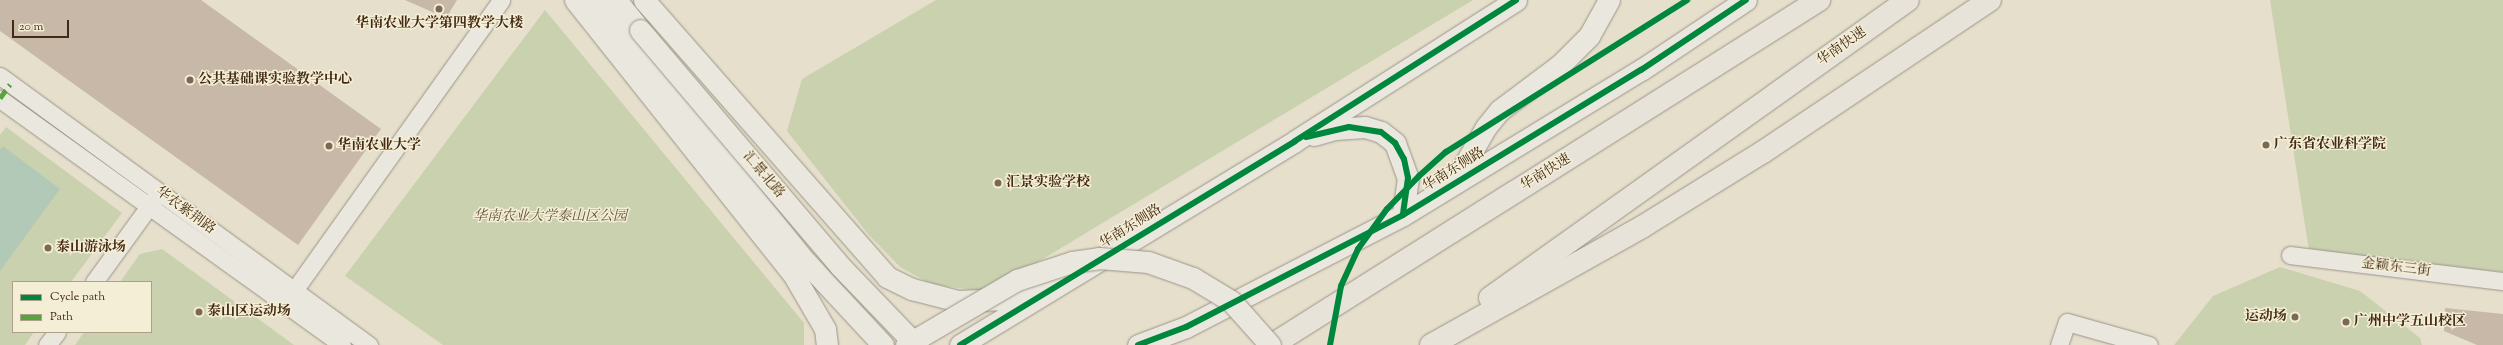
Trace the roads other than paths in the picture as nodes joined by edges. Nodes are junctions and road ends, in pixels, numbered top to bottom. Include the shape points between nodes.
1 (501, 0) edge
2 (574, 0) edge
3 (595, 0) edge
4 (616, 0) edge
5 (644, 0) edge
6 (1516, 0) edge
7 (1609, 0) edge
8 (1746, 0) edge
9 (1819, 0) edge
10 (1908, 0) edge
11 (1990, 0) edge
12 (634, 35) junction
13 (5, 80) edge
14 (0, 98) edge
15 (1295, 141) junction
16 (1454, 183) junction
17 (160, 192) junction
18 (149, 206) junction
19 (1403, 215) junction
20 (2290, 255) dead end
21 (1083, 271) junction
22 (95, 281) edge
23 (2503, 281) edge
24 (294, 290) junction
25 (284, 304) junction
26 (56, 333) edge
27 (2097, 338) edge
28 (47, 345) edge
29 (342, 345) edge
30 (369, 345) edge
31 (827, 345) edge
32 (883, 345) edge
33 (906, 345) edge
34 (916, 345) edge
35 (960, 345) edge
36 (1138, 345) edge
37 (1271, 345) edge
38 (1424, 345) edge
39 (1431, 345) edge
40 (2060, 345) edge
41 (2149, 345) edge

1 - 24 street
2 - 31 street via 793,274 825,329
3 - 12 street, 汇景北路
4 - 12 street, 汇景北路
5 - 21 street via 887,277 936,297 978,301 1005,299
6 - 15 street, 华南东侧路
7 - 16 street via 1589,36 1560,65 1500,110 1486,127
8 - 16 street, 华南东侧路
9 - 37 highway, 华南快速
10 - 38 highway, 华南快速
11 - 39 highway via 1763,152 1642,227
12 - 32 street, 汇景北路 via 806,262
12 - 34 street, 汇景北路, bridge via 840,266
13 - 14 street
13 - 17 street, 华农紫荆路
14 - 18 street, 华农紫荆路
15 - 19 street via 1348,127 1381,132 1395,143 1404,160 1408,178
15 - 21 street, 华南东侧路
16 - 19 street, 华南东侧路
17 - 18 street
17 - 24 street, 华农紫荆路
18 - 22 street
18 - 25 street, 华农紫荆路
19 - 36 street, 华南东侧路 via 1186,327
20 - 23 street, 金颖东三街
21 - 35 street, 华南东侧路
24 - 25 street
24 - 30 street, 华农紫荆路
25 - 29 street, 华农紫荆路
26 - 28 street
27 - 40 street via 2067,322
27 - 41 street
33 - 37 street, bridge via 1017,280 1072,262 1099,258 1148,262 1193,278 1231,301

